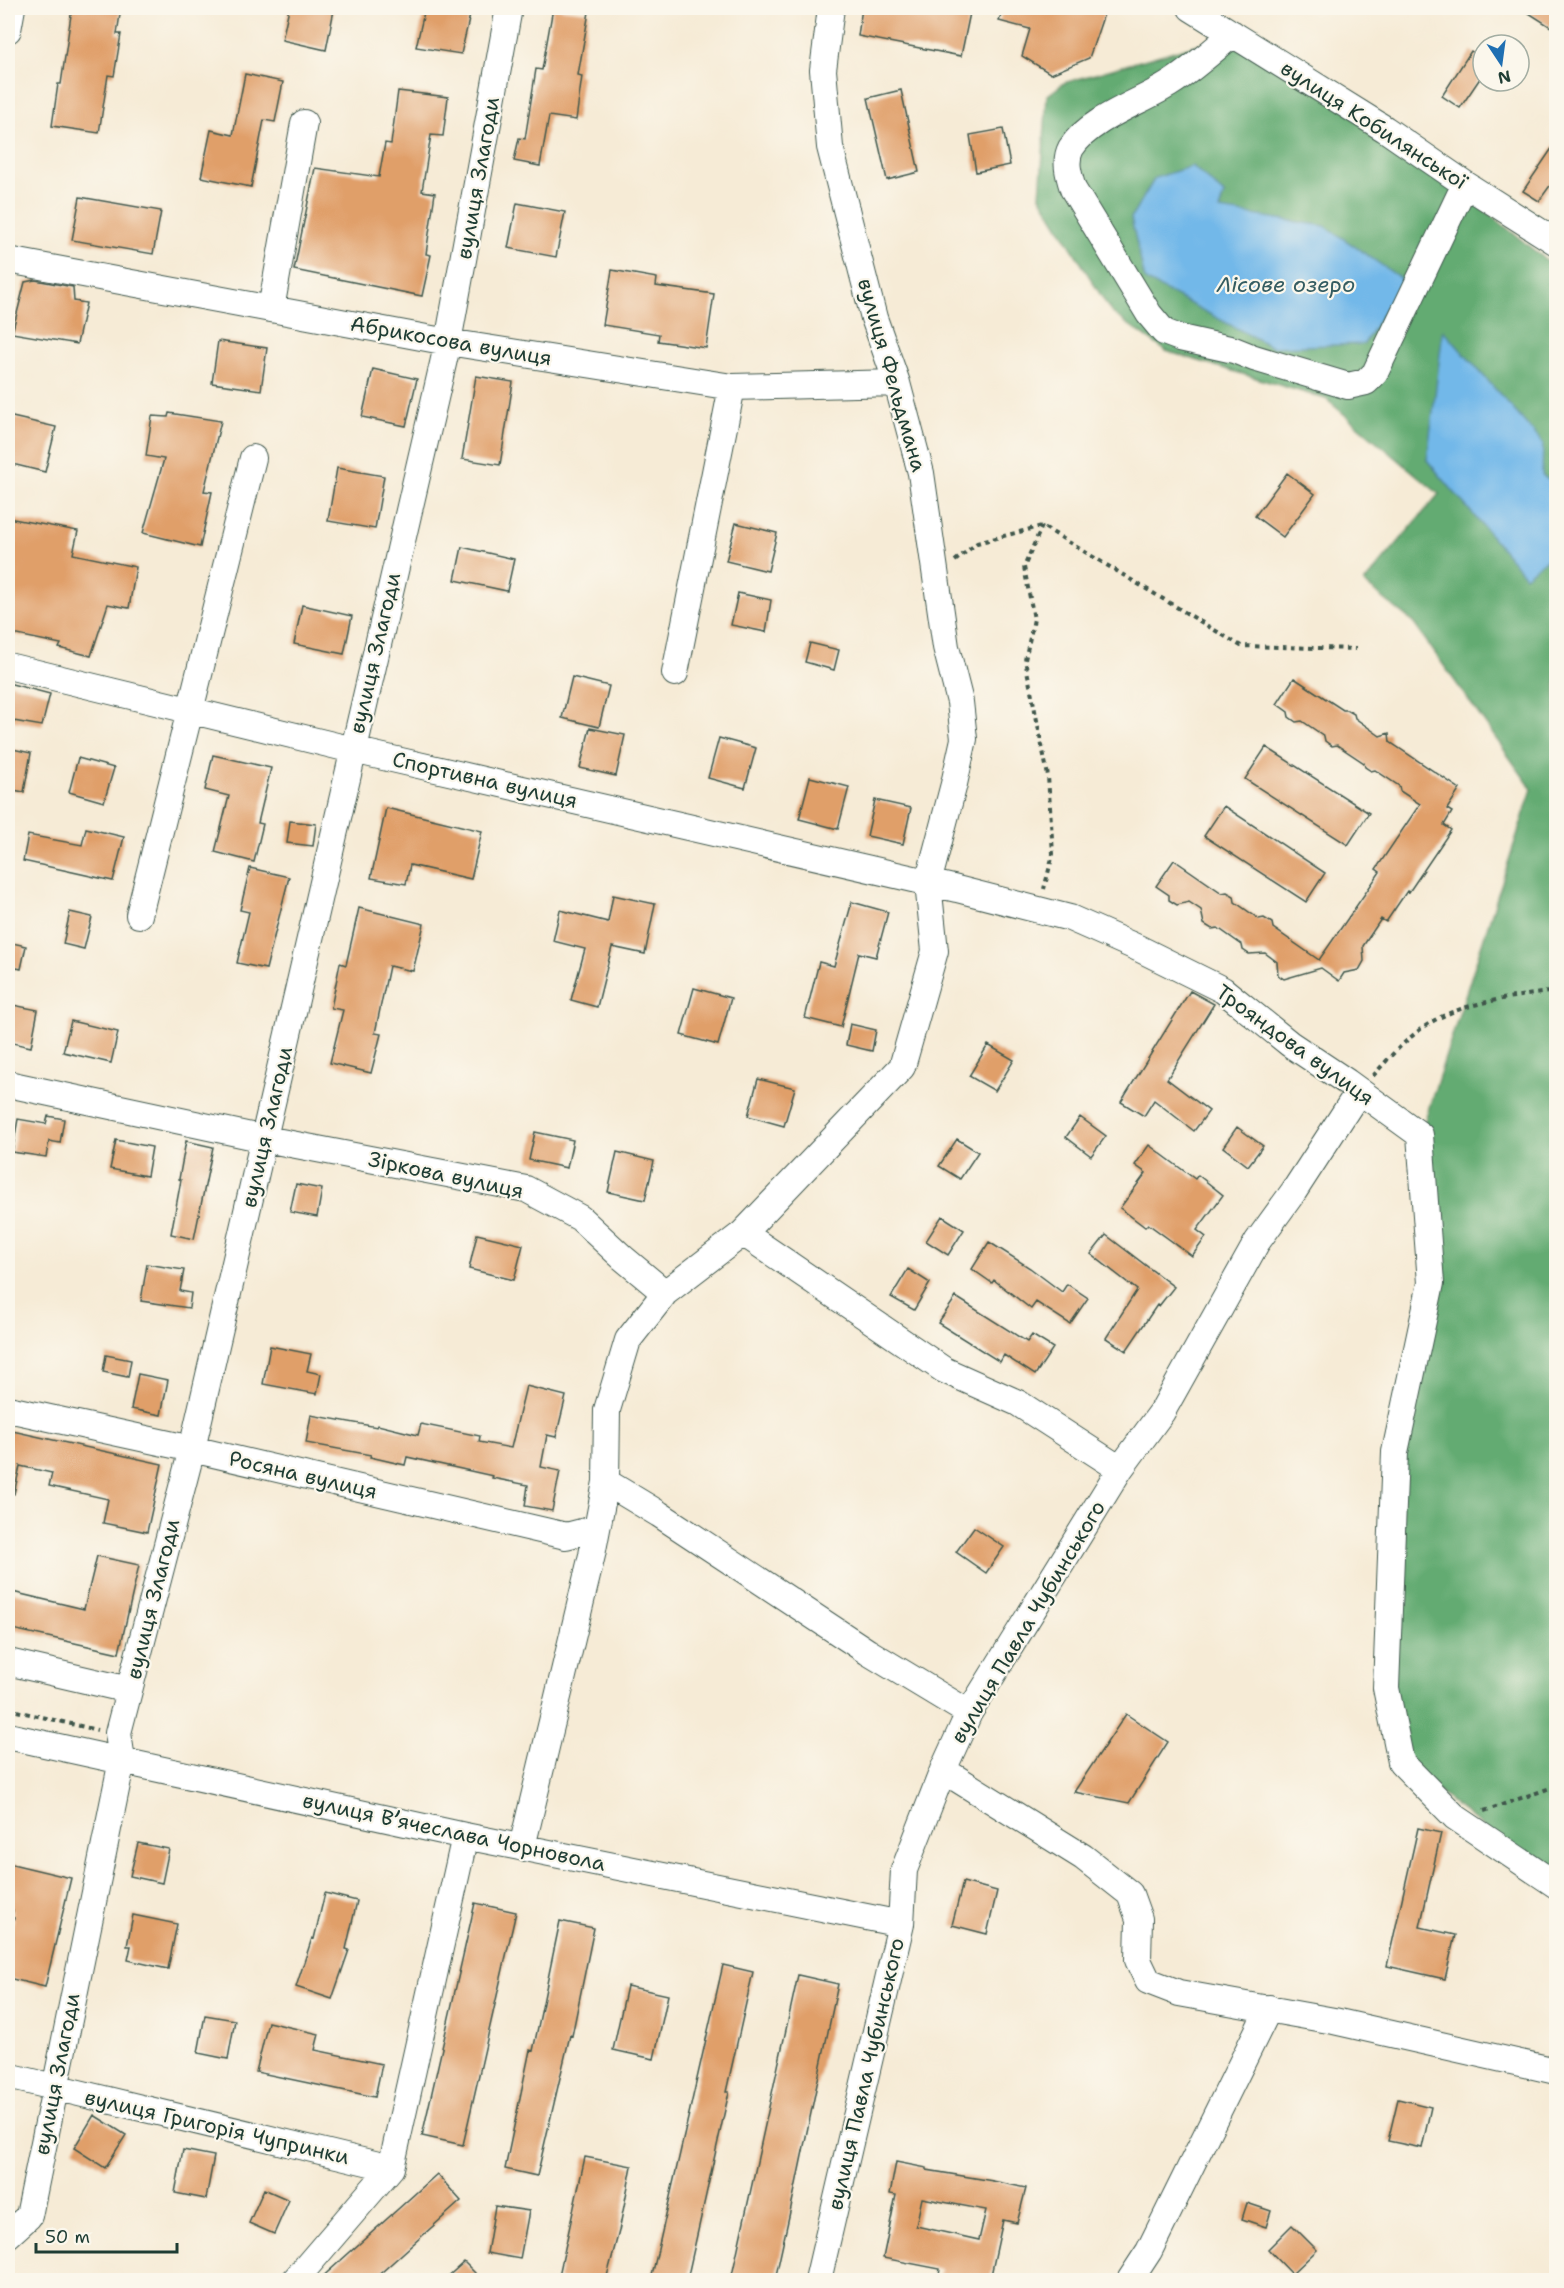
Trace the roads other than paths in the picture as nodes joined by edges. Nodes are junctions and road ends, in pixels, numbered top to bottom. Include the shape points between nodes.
1 (12, 8) edge
2 (509, 8) edge
3 (831, 8) edge
4 (1191, 8) edge
5 (8, 30) edge
6 (1233, 34) junction
7 (304, 123) dead end
8 (1465, 184) junction
9 (1557, 242) edge
10 (8, 260) edge
11 (271, 309) junction
12 (448, 342) junction
13 (897, 383) junction
14 (732, 387) junction
15 (253, 458) dead end
16 (8, 666) edge
17 (675, 673) dead end
18 (191, 709) junction
19 (353, 750) junction
20 (928, 883) junction
21 (139, 915) dead end
22 (8, 1084) edge
23 (1359, 1091) junction
24 (265, 1139) junction
25 (743, 1233) junction
26 (665, 1293) junction
27 (8, 1409) edge
28 (192, 1449) junction
29 (1120, 1469) junction
30 (606, 1482) junction
31 (597, 1528) junction
32 (8, 1662) edge
33 (129, 1690) junction
34 (969, 1713) junction
35 (8, 1736) edge
36 (122, 1760) junction
37 (943, 1770) junction
38 (465, 1836) junction
39 (522, 1847) junction
40 (1557, 1885) edge
41 (901, 1924) junction
42 (1269, 2008) junction
43 (1557, 2071) edge
44 (8, 2076) edge
45 (54, 2088) junction
46 (391, 2168) junction
47 (8, 2235) edge
48 (294, 2280) edge
49 (818, 2280) edge
50 (1130, 2280) edge

1 - 5 street
2 - 12 street, вулиця Злагоди
3 - 13 street, вулиця Фельдмана via 823,70 830,147 874,318
4 - 6 street, вулиця Кобилянської
6 - 8 street, вулиця Кобилянської
6 - 8 street via 1174,82 1129,104 1081,135 1070,151 1067,168 1073,189 1164,332 1348,386 1366,382 1375,373
7 - 11 street
8 - 9 street, вулиця Кобилянської
10 - 11 street, Абрикосова вулиця
11 - 12 street, Абрикосова вулиця
12 - 14 street, Абрикосова вулиця
12 - 19 street, вулиця Злагоди
13 - 14 street, Абрикосова вулиця
13 - 20 street, вулиця Фельдмана via 921,473 946,647 960,702 964,739
14 - 17 street
15 - 18 street
16 - 18 street, Спортивна вулиця
18 - 19 street, Спортивна вулиця
18 - 21 street
19 - 20 street, Спортивна вулиця
19 - 24 street, вулиця Злагоди
20 - 23 street, Трояндова вулиця via 1080,922 1138,948 1223,990 1290,1044
20 - 25 street via 935,951 902,1067
22 - 24 street, Зіркова вулиця
23 - 29 street, вулиця Павла Чубинського via 1257,1242 1162,1412
23 - 40 street, Трояндова вулиця via 1420,1136 1431,1282 1395,1452 1386,1689 1401,1762 1455,1817
24 - 26 street, Зіркова вулиця via 526,1188 580,1218
24 - 28 street, вулиця Злагоди
25 - 26 street
25 - 29 street via 944,1370 1018,1403
26 - 30 street via 628,1340 607,1410
27 - 28 street, Росяна вулиця
28 - 31 street, Росяна вулиця via 567,1536
28 - 33 street, вулиця Злагоди
29 - 34 street, вулиця Павла Чубинського
30 - 31 street
30 - 34 street
31 - 39 street
32 - 33 street
33 - 36 street, вулиця Злагоди via 118,1733
34 - 37 street, вулиця Павла Чубинського
35 - 36 street, вулиця Вʼячеслава Чорновола
36 - 38 street, вулиця Вʼячеслава Чорновола
36 - 45 street, вулиця Злагоди
37 - 41 street, вулиця Павла Чубинського via 904,1870
37 - 42 street via 1083,1857 1130,1894 1139,1919 1138,1960 1148,1981 1179,1994
38 - 39 street, вулиця Вʼячеслава Чорновола
38 - 46 street
39 - 41 street, вулиця Вʼячеслава Чорновола
41 - 49 street, вулиця Павла Чубинського
42 - 43 street
42 - 50 street via 1149,2251
44 - 45 street, вулиця Григорія Чупринки
45 - 46 street, вулиця Григорія Чупринки
45 - 47 street, вулиця Злагоди via 29,2216
46 - 48 street

